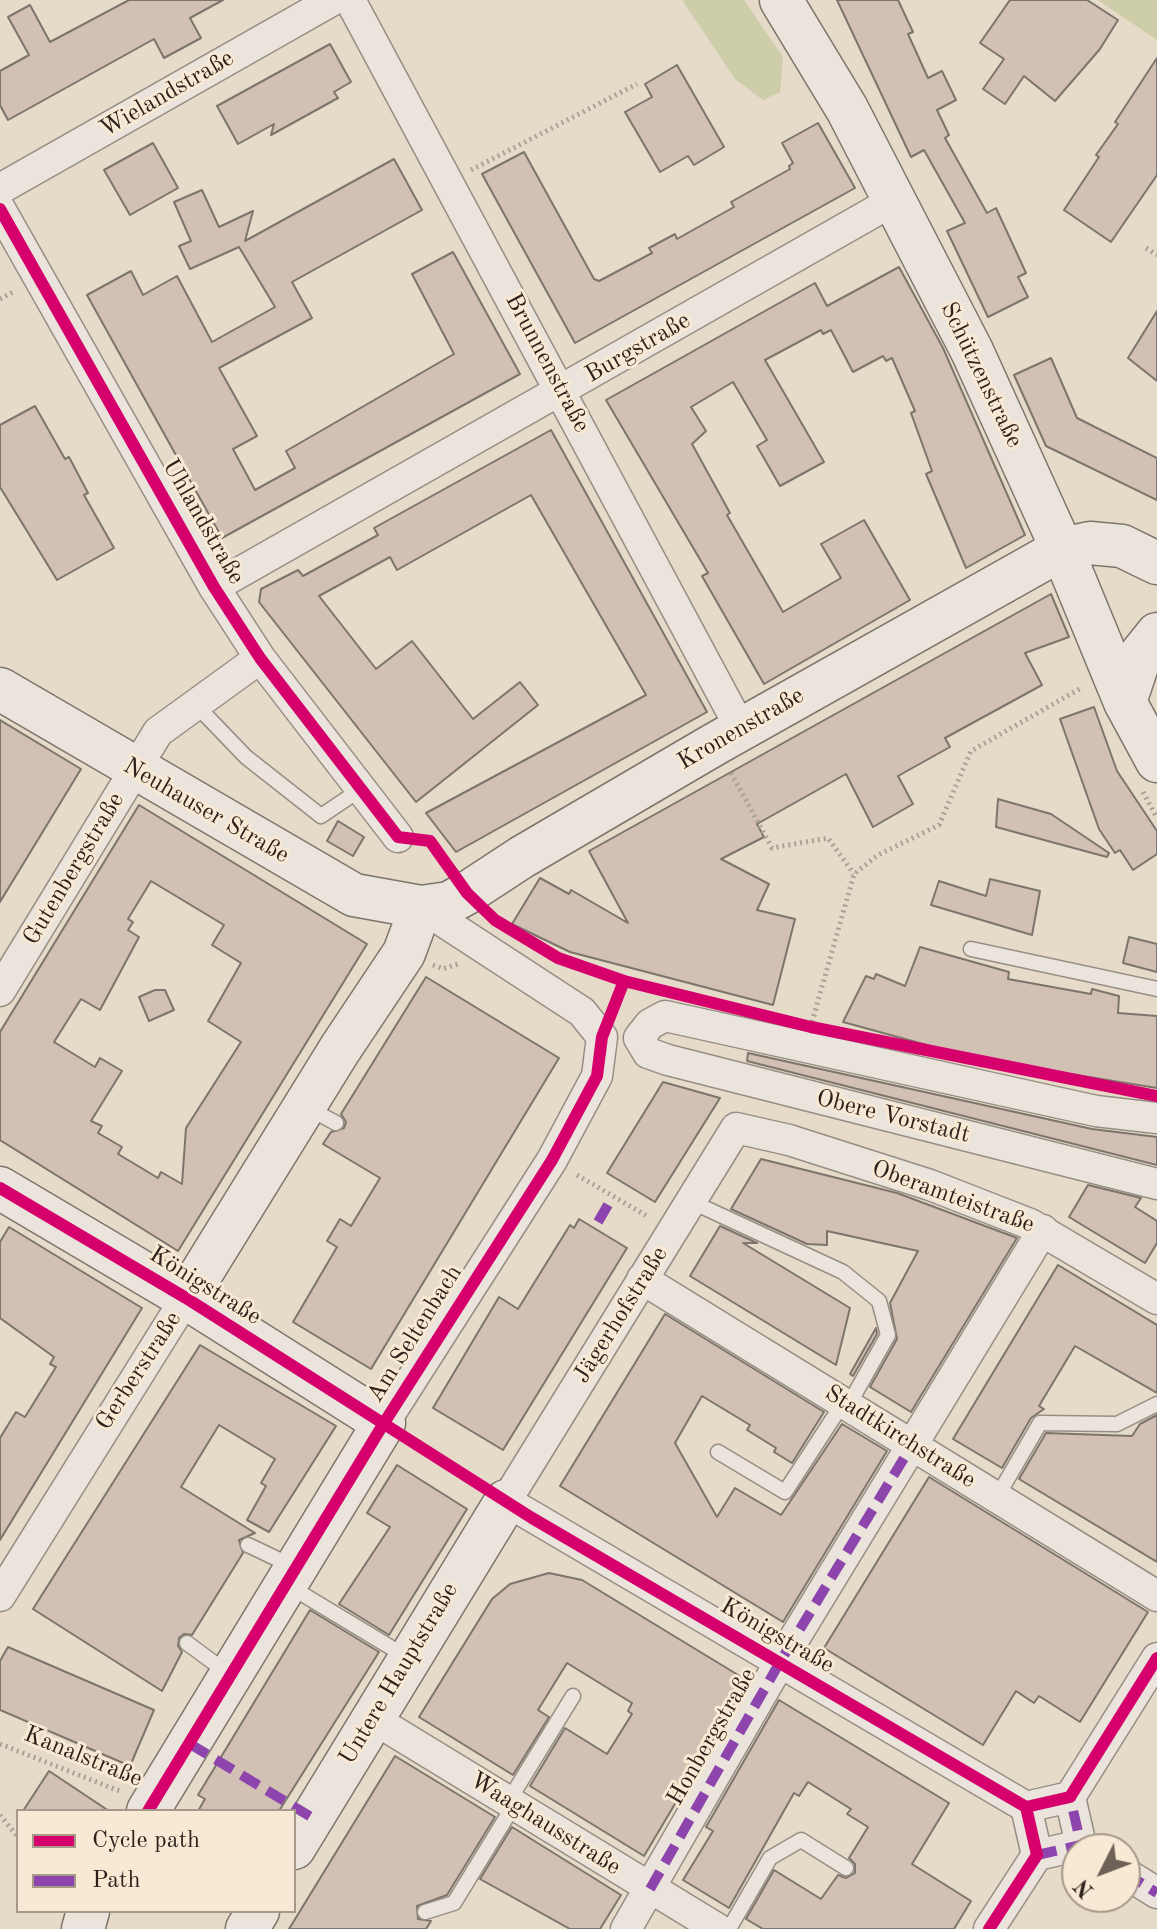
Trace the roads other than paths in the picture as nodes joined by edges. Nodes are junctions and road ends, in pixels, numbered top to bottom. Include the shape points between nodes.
1 (333, 0) edge
2 (350, 0) edge
3 (781, 0) edge
4 (0, 189) edge
5 (893, 201) junction
6 (0, 209) edge
7 (563, 391) junction
8 (1017, 451) junction
9 (1062, 549) junction
10 (1140, 554) edge
11 (214, 587) junction
12 (1157, 634) edge
13 (260, 658) junction
14 (1118, 686) junction
15 (0, 689) edge
16 (195, 704) junction
17 (728, 736) junction
18 (1157, 761) edge
19 (134, 769) junction
20 (361, 789) junction
21 (398, 837) dead end
22 (421, 907) junction
23 (971, 949) dead end
24 (4, 975) edge
25 (1157, 989) edge
26 (602, 1037) junction
27 (639, 1038) junction
28 (1157, 1118) edge
29 (736, 1128) joint
30 (1157, 1184) edge
31 (0, 1188) edge
32 (690, 1201) junction
33 (1043, 1230) junction
34 (642, 1279) junction
35 (186, 1298) junction
36 (1157, 1299) edge
37 (846, 1404) junction
38 (1157, 1404) edge
39 (384, 1423) junction
40 (912, 1445) junction
41 (718, 1452) dead end
42 (997, 1497) junction
43 (506, 1501) junction
44 (248, 1545) dead end
45 (291, 1576) junction
46 (0, 1596) edge
47 (1157, 1596) edge
48 (187, 1643) dead end
49 (409, 1658) junction
50 (1157, 1658) edge
51 (780, 1662) junction
52 (230, 1675) junction
53 (573, 1696) dead end
54 (372, 1718) junction
55 (1070, 1797) junction
56 (511, 1803) junction
57 (1026, 1807) junction
58 (150, 1808) edge
59 (1080, 1833) edge
60 (296, 1845) edge
61 (1061, 1851) edge
62 (1037, 1855) junction
63 (846, 1868) dead end
64 (650, 1889) junction
65 (425, 1912) dead end
66 (626, 1929) edge
67 (718, 1929) edge
68 (729, 1929) edge
69 (989, 1929) edge

1 - 4 street, Wielandstraße
2 - 7 street, Brunnenstraße
3 - 5 street, Schützenstraße via 847,109
5 - 7 street, Burgstraße
5 - 8 street, Schützenstraße via 972,351
6 - 11 street, Uhlandstraße
7 - 11 street, Burgstraße
7 - 17 street, Brunnenstraße
8 - 9 street, Schützenstraße
8 - 10 street via 1067,502
9 - 10 street via 1090,543
9 - 14 street, Schützenstraße
9 - 17 street, Kronenstraße
11 - 13 street, Uhlandstraße
12 - 14 street
13 - 16 street, Gutenbergstraße
13 - 20 street, Uhlandstraße
14 - 18 street, Schützenstraße
15 - 19 street, Neuhauser Straße
16 - 19 street, Gutenbergstraße via 158,732
16 - 20 lane via 246,757 321,816
17 - 22 street, Kronenstraße via 458,898
19 - 22 street, Neuhauser Straße via 354,895
19 - 24 street, Gutenbergstraße
20 - 21 street, Uhlandstraße
22 - 26 street via 582,1012
22 - 35 street, Gerberstraße via 404,953 321,1115
23 - 25 lane
26 - 27 street
26 - 39 street, Am Seltenbach via 597,1076 552,1160
27 - 28 street, Obere Vorstadt via 665,1016 1096,1111
27 - 30 street, Obere Vorstadt via 648,1053 668,1060
29 - 32 street, Jägerhofstraße
29 - 33 street, Oberamteistraße via 930,1185
31 - 35 street, Königstraße
32 - 34 street, Jägerhofstraße
32 - 37 lane via 843,1272 879,1301 888,1335
33 - 36 street, Oberamteistraße
33 - 40 street, Honbergstraße
34 - 37 street, Stadtkirchstraße
34 - 43 street, Jägerhofstraße
35 - 39 street, Königstraße
35 - 46 street, Gerberstraße
37 - 40 street, Stadtkirchstraße
37 - 41 lane via 785,1492
38 - 42 lane via 1117,1424 1040,1423
39 - 45 street, Am Seltenbach
40 - 42 street, Stadtkirchstraße
40 - 51 street, Honbergstraße
42 - 47 street, Stadtkirchstraße
43 - 49 street, Untere Hauptstraße
43 - 51 street, Königstraße
44 - 45 lane
45 - 49 lane
45 - 52 street, Am Seltenbach
48 - 52 lane
49 - 54 street, Untere Hauptstraße
50 - 55 street
51 - 57 street, Königstraße
51 - 64 street, Honbergstraße
52 - 58 street, Am Seltenbach
53 - 56 lane
54 - 56 street, Waaghausstraße
54 - 60 street, Untere Hauptstraße
55 - 57 street
55 - 59 street
56 - 64 street, Waaghausstraße
56 - 65 lane via 454,1903
57 - 62 street
61 - 62 street
62 - 69 street
63 - 68 lane via 801,1840 770,1858
64 - 66 street, Honbergstraße
64 - 67 street, Waaghausstraße

